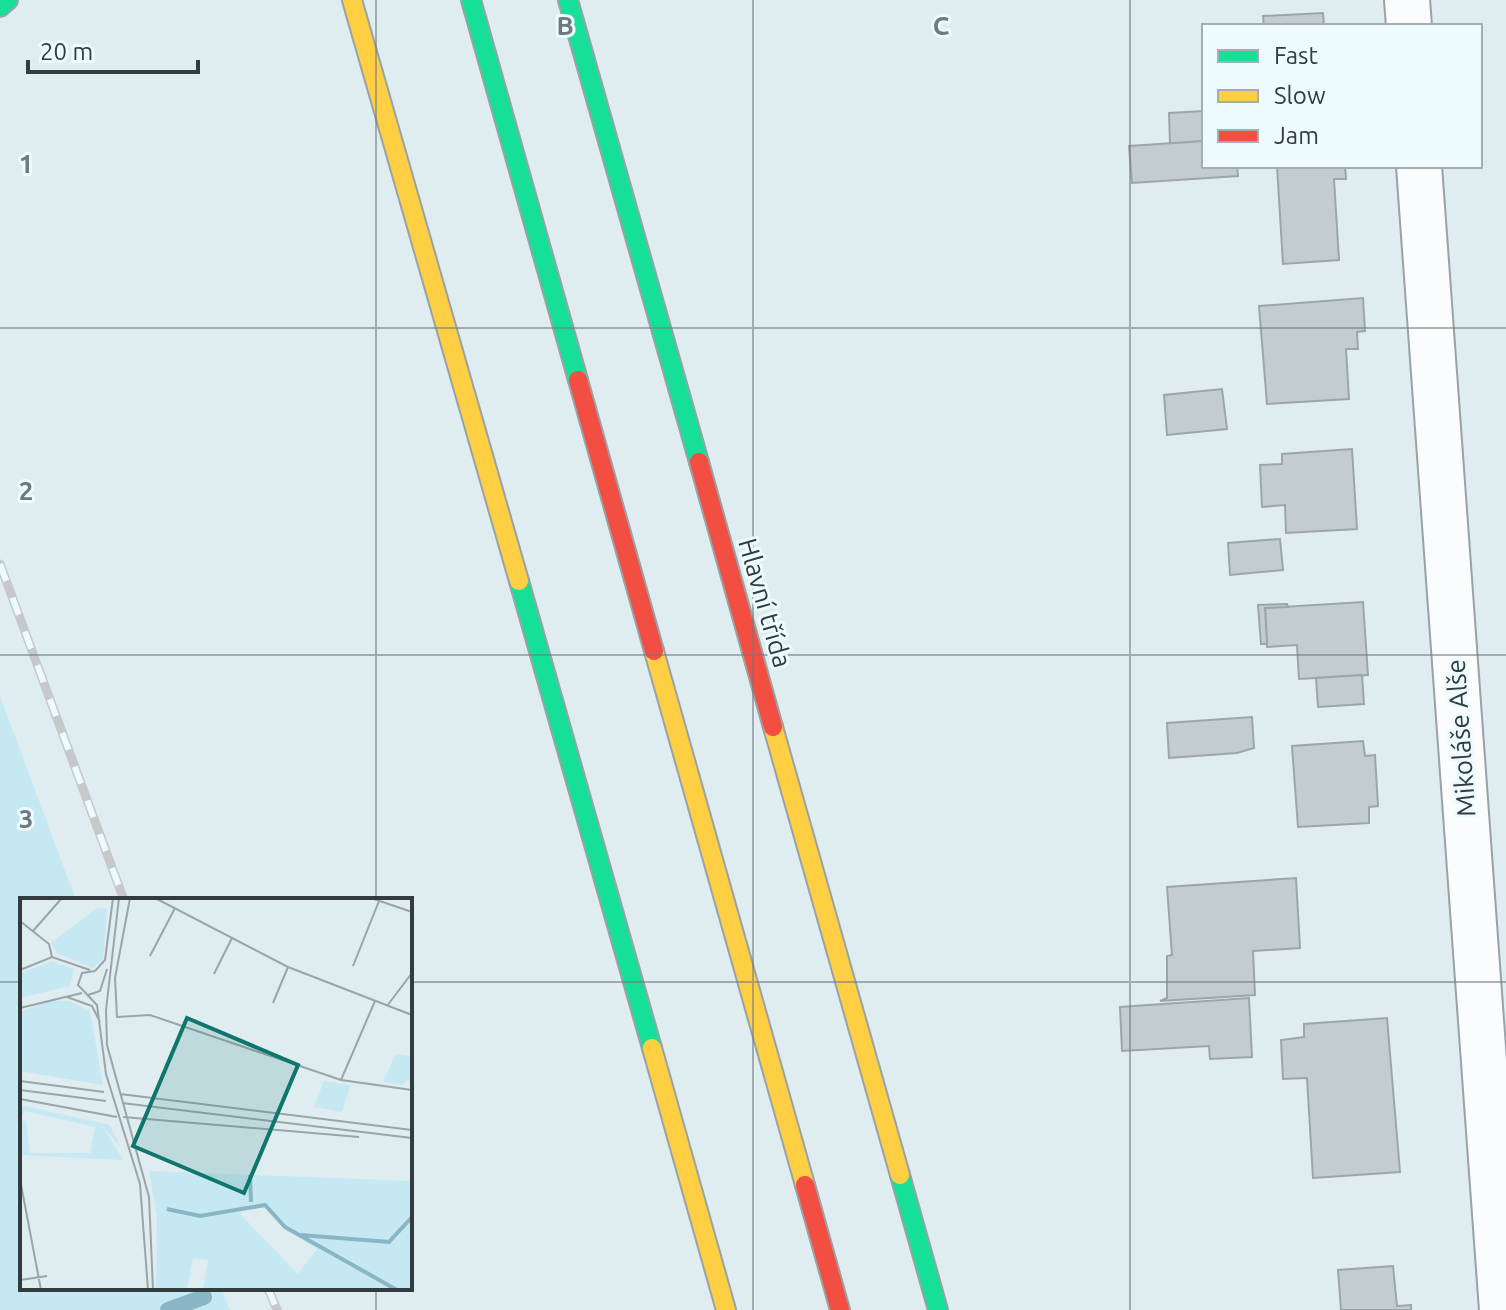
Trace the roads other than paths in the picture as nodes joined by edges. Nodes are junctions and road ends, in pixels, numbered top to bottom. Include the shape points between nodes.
1 (8, 0) edge
2 (352, 0) edge
3 (471, 0) edge
4 (568, 0) edge
5 (1407, 0) edge
6 (0, 7) edge
7 (1409, 24) edge
8 (1419, 168) edge
9 (726, 1310) edge
10 (840, 1310) edge
11 (938, 1310) edge
12 (1502, 1310) edge

1 - 6 main road
2 - 9 main road
3 - 10 main road
4 - 11 main road, Hlavní třída
5 - 7 street
8 - 12 street, Mikoláše Alše

